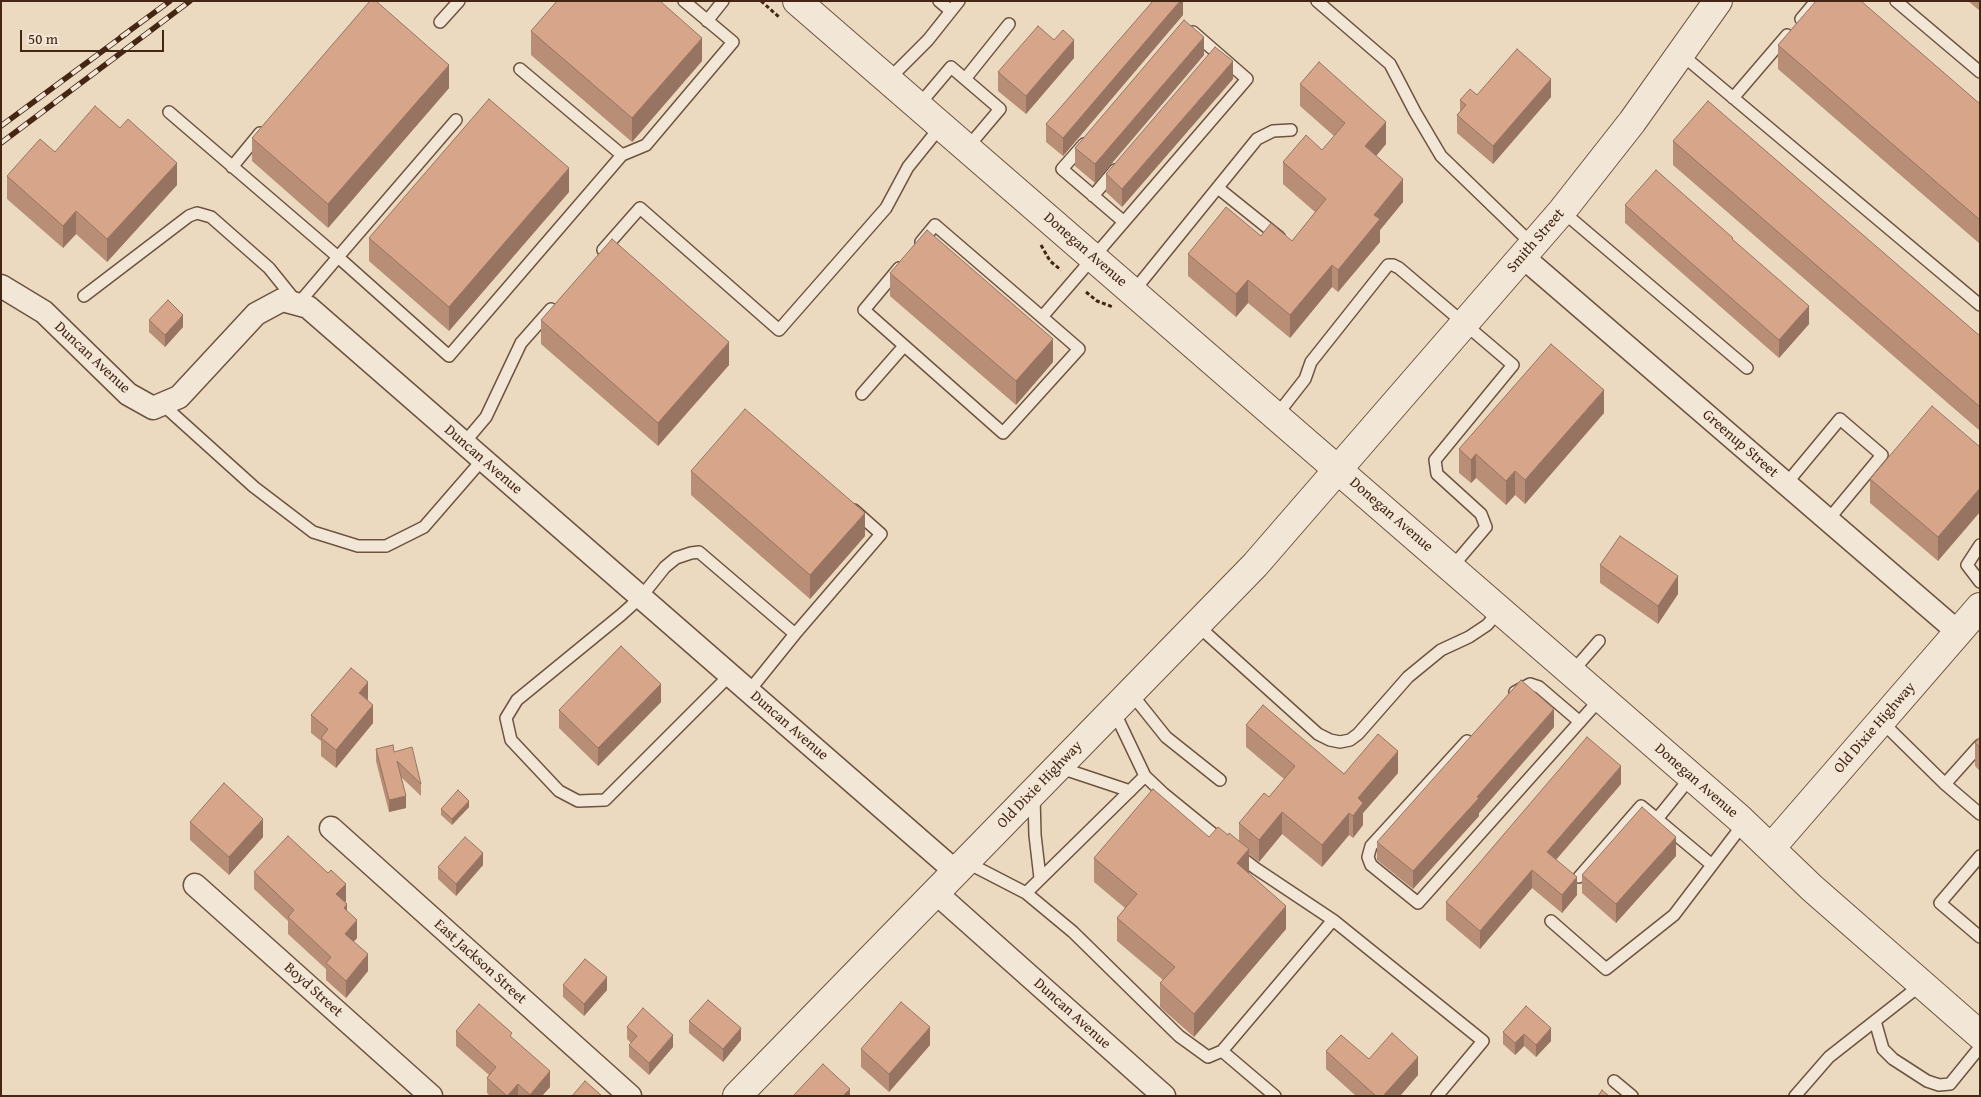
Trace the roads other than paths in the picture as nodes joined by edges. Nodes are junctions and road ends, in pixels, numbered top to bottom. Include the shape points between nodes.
1 (458, 1) edge
2 (684, 1) edge
3 (723, 1) edge
4 (797, 1) edge
5 (939, 1) edge
6 (959, 1) edge
7 (1317, 1) edge
8 (1718, 1) edge
9 (1816, 1) edge
10 (1896, 1) edge
11 (951, 11) junction
12 (707, 21) junction
13 (440, 22) dead end
14 (1009, 24) dead end
15 (1185, 26) edge
16 (1681, 54) junction
17 (520, 69) dead end
18 (1980, 72) edge
19 (965, 79) junction
20 (888, 80) junction
21 (1734, 98) junction
22 (918, 106) junction
23 (169, 112) dead end
24 (456, 120) dead end
25 (269, 123) edge
26 (941, 126) junction
27 (1291, 130) dead end
28 (1094, 131) edge
29 (967, 148) junction
30 (622, 155) junction
31 (1126, 158) edge
32 (232, 166) junction
33 (1218, 188) junction
34 (1093, 196) junction
35 (1562, 211) junction
36 (1124, 222) junction
37 (1284, 241) edge
38 (1528, 251) junction
39 (338, 257) junction
40 (596, 258) edge
41 (1094, 258) junction
42 (1, 286) edge
43 (1133, 292) junction
44 (84, 296) dead end
45 (558, 300) edge
46 (298, 304) junction
47 (1980, 305) edge
48 (1042, 317) junction
49 (1464, 324) junction
50 (904, 346) junction
51 (1747, 368) dead end
52 (862, 394) dead end
53 (162, 404) junction
54 (1276, 416) junction
55 (464, 443) junction
56 (483, 460) junction
57 (1338, 469) junction
58 (1786, 484) junction
59 (847, 503) edge
60 (1828, 520) junction
61 (1980, 545) edge
62 (1452, 568) junction
63 (1980, 582) edge
64 (640, 597) junction
65 (1980, 607) edge
66 (1500, 610) junction
67 (1197, 625) junction
68 (1958, 632) junction
69 (795, 634) junction
70 (1599, 641) dead end
71 (1572, 672) junction
72 (730, 675) junction
73 (749, 691) junction
74 (1601, 698) junction
75 (1506, 700) edge
76 (1122, 701) junction
77 (1881, 721) junction
78 (1580, 722) junction
79 (1472, 736) edge
80 (1980, 745) edge
81 (1057, 767) junction
82 (1145, 776) junction
83 (1691, 777) junction
84 (1220, 780) dead end
85 (1945, 784) junction
86 (1034, 791) junction
87 (1130, 791) junction
88 (1980, 814) edge
89 (1657, 819) junction
90 (1744, 823) junction
91 (331, 828) dead end
92 (1770, 848) junction
93 (1980, 856) edge
94 (1712, 865) junction
95 (960, 866) junction
96 (1579, 877) edge
97 (1040, 878) junction
98 (195, 885) dead end
99 (935, 892) junction
100 (1026, 893) junction
101 (1333, 920) junction
102 (1551, 921) dead end
103 (1980, 937) edge
104 (1922, 984) junction
105 (1874, 1021) junction
106 (1977, 1031) edge
107 (1222, 1051) junction
108 (1614, 1081) dead end
109 (430, 1096) edge
110 (630, 1096) edge
111 (736, 1096) edge
112 (1164, 1096) edge
113 (1276, 1096) edge
114 (1438, 1096) edge
115 (1632, 1096) edge
116 (1795, 1096) edge

1 - 13 lane
2 - 12 lane
3 - 12 lane
4 - 20 street, Donegan Avenue
5 - 11 lane
6 - 11 lane
7 - 38 lane via 1390,64 1441,156
8 - 16 street, Smith Street
9 - 21 lane
10 - 18 lane
11 - 20 lane via 928,40
12 - 30 lane via 733,42 646,145
14 - 19 lane
15 - 36 lane via 1213,56 1247,78
16 - 21 lane
16 - 35 street, Smith Street
17 - 30 lane
19 - 22 lane via 951,67
19 - 29 lane via 1000,109
20 - 22 street, Donegan Avenue
21 - 47 lane
22 - 26 street, Donegan Avenue
23 - 32 lane
24 - 39 lane
25 - 32 lane
26 - 29 street, Donegan Avenue
26 - 40 lane via 908,167 886,208 779,330 640,208
27 - 33 lane via 1273,131 1257,139
28 - 34 lane via 1062,169
29 - 41 street, Donegan Avenue
30 - 39 lane via 448,356
31 - 34 lane
32 - 39 lane
33 - 37 lane
33 - 43 lane
34 - 36 lane
35 - 38 street, Smith Street
35 - 51 lane
36 - 41 lane
38 - 49 street, Smith Street
38 - 58 street, Greenup Street
39 - 46 lane
41 - 43 street, Donegan Avenue
41 - 48 lane
42 - 53 street, Duncan Avenue via 44,312 128,394 153,408
43 - 54 street, Donegan Avenue
44 - 46 lane via 188,216 197,213 211,217 269,268
45 - 55 lane via 521,343 486,417
46 - 53 street via 282,300 256,314 179,397
46 - 55 street, Duncan Avenue via 308,307
48 - 50 lane via 1079,349 1004,433
48 - 50 lane via 935,225 864,310
49 - 54 lane via 1399,268 1388,265 1311,362 1305,379
49 - 57 street, Smith Street
49 - 62 lane via 1513,365 1434,460 1437,474 1481,514 1486,527
50 - 52 lane
53 - 56 lane via 254,487 313,532 358,546 386,546 424,527
54 - 57 street, Donegan Avenue
55 - 56 street, Duncan Avenue
56 - 64 street, Duncan Avenue
57 - 62 street, Donegan Avenue
57 - 67 street, Old Dixie Highway via 1255,565
58 - 60 street, Greenup Street
58 - 60 lane via 1840,420 1882,455
59 - 69 lane via 881,534
60 - 68 street, Greenup Street
61 - 63 lane via 1967,565
62 - 66 street, Donegan Avenue
64 - 69 lane via 676,558 699,552
64 - 72 street, Duncan Avenue
64 - 72 lane via 601,633 517,700 506,718 511,740 559,791 578,800 605,800
65 - 68 street, Old Dixie Highway
66 - 67 lane via 1487,624 1441,650 1408,677 1358,734 1340,742 1318,734
66 - 71 street, Donegan Avenue
67 - 76 street, Old Dixie Highway
68 - 77 street, Old Dixie Highway
69 - 73 lane
70 - 71 lane
71 - 74 street, Donegan Avenue
72 - 73 street, Duncan Avenue
73 - 95 street, Duncan Avenue
74 - 78 lane
74 - 83 street, Donegan Avenue
75 - 78 lane via 1530,684 1539,687
76 - 81 street, Old Dixie Highway
76 - 82 lane
76 - 84 lane
77 - 85 lane
77 - 92 street, Old Dixie Highway
78 - 79 lane via 1418,903 1371,865 1368,857 1371,846
80 - 85 lane
81 - 86 street, Old Dixie Highway
81 - 87 lane
82 - 87 lane
82 - 101 lane via 1255,868
83 - 89 lane
83 - 90 street, Donegan Avenue
85 - 88 lane
86 - 95 street, Old Dixie Highway
86 - 97 lane
87 - 97 lane
89 - 94 lane
89 - 96 lane via 1641,806
90 - 92 street, Donegan Avenue
90 - 94 lane
91 - 110 street, East Jackson Street
92 - 104 street, Donegan Avenue
93 - 103 lane via 1940,903
94 - 102 lane via 1674,915 1606,969
95 - 99 street, Old Dixie Highway
95 - 100 lane
97 - 100 lane
98 - 109 street, Boyd Street
99 - 111 street, Old Dixie Highway
99 - 112 street, Duncan Avenue
100 - 107 lane via 1073,932 1179,1036 1208,1057
101 - 107 lane
101 - 114 lane via 1483,1041
104 - 105 lane
104 - 106 street, Donegan Avenue
105 - 106 lane via 1883,1049 1893,1059 1927,1081 1940,1085 1950,1084
105 - 116 lane via 1829,1057
107 - 113 lane
108 - 115 lane

